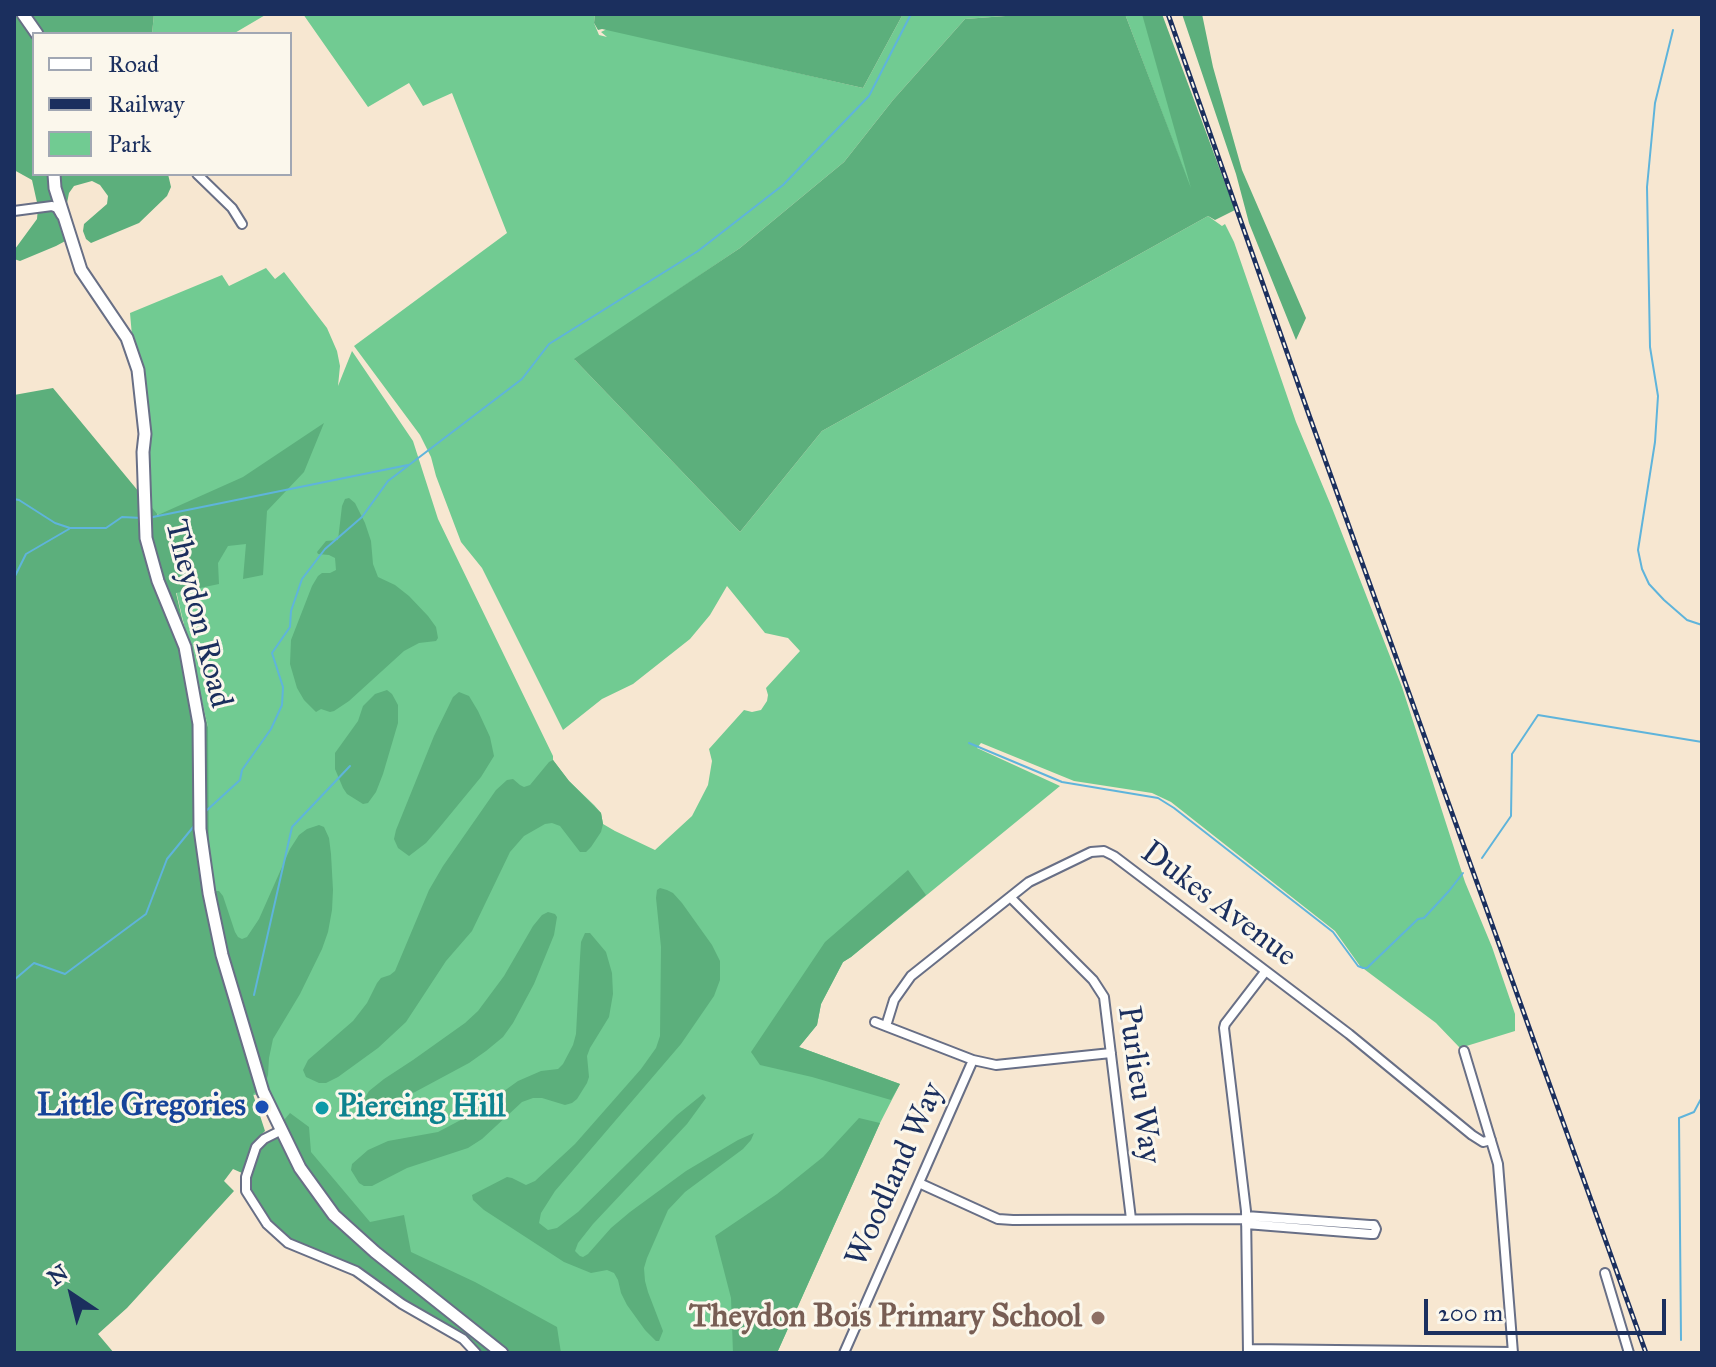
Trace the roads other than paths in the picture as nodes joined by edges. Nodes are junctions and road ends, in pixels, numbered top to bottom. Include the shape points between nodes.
1 (23, 14) edge
2 (36, 32) edge
3 (54, 176) edge
4 (199, 176) edge
5 (14, 211) edge
6 (66, 222) junction
7 (242, 224) dead end
8 (1010, 897) junction
9 (1265, 972) junction
10 (875, 1022) dead end
11 (886, 1026) junction
12 (1464, 1051) dead end
13 (1111, 1053) junction
14 (973, 1060) junction
15 (280, 1131) junction
16 (1491, 1140) junction
17 (919, 1183) junction
18 (1131, 1219) junction
19 (1246, 1220) junction
20 (1605, 1273) dead end
21 (1248, 1351) edge
22 (1513, 1352) edge
23 (476, 1353) edge
24 (502, 1353) edge
25 (844, 1353) edge
26 (1629, 1353) edge

1 - 2 street
3 - 6 street, Theydon Road
4 - 7 street
5 - 6 street via 52,206
6 - 15 street, Theydon Road via 81,270 127,338 138,370 146,538 185,647 199,724 200,829 209,893 222,955
8 - 9 street, Dukes Avenue via 1029,882 1091,852 1104,851
8 - 11 street, Dukes Avenue via 911,976 894,1000
8 - 13 street, Purlieu Way via 1093,980 1104,997
9 - 16 street, Dukes Avenue via 1472,1135
9 - 19 street via 1224,1028
10 - 11 street
11 - 14 street
12 - 16 street
13 - 14 street via 996,1065
13 - 18 street, Purlieu Way
14 - 17 street, Woodland Way
15 - 23 street via 256,1147 246,1177 246,1191 267,1224 288,1243 356,1271 463,1339
15 - 24 street, Theydon Road via 334,1215
16 - 22 street via 1498,1164
17 - 18 street via 998,1219
17 - 25 street, Woodland Way
18 - 19 street
19 - 19 street via 1374,1225 1376,1229 1371,1234
19 - 21 street
20 - 26 street
21 - 22 street

